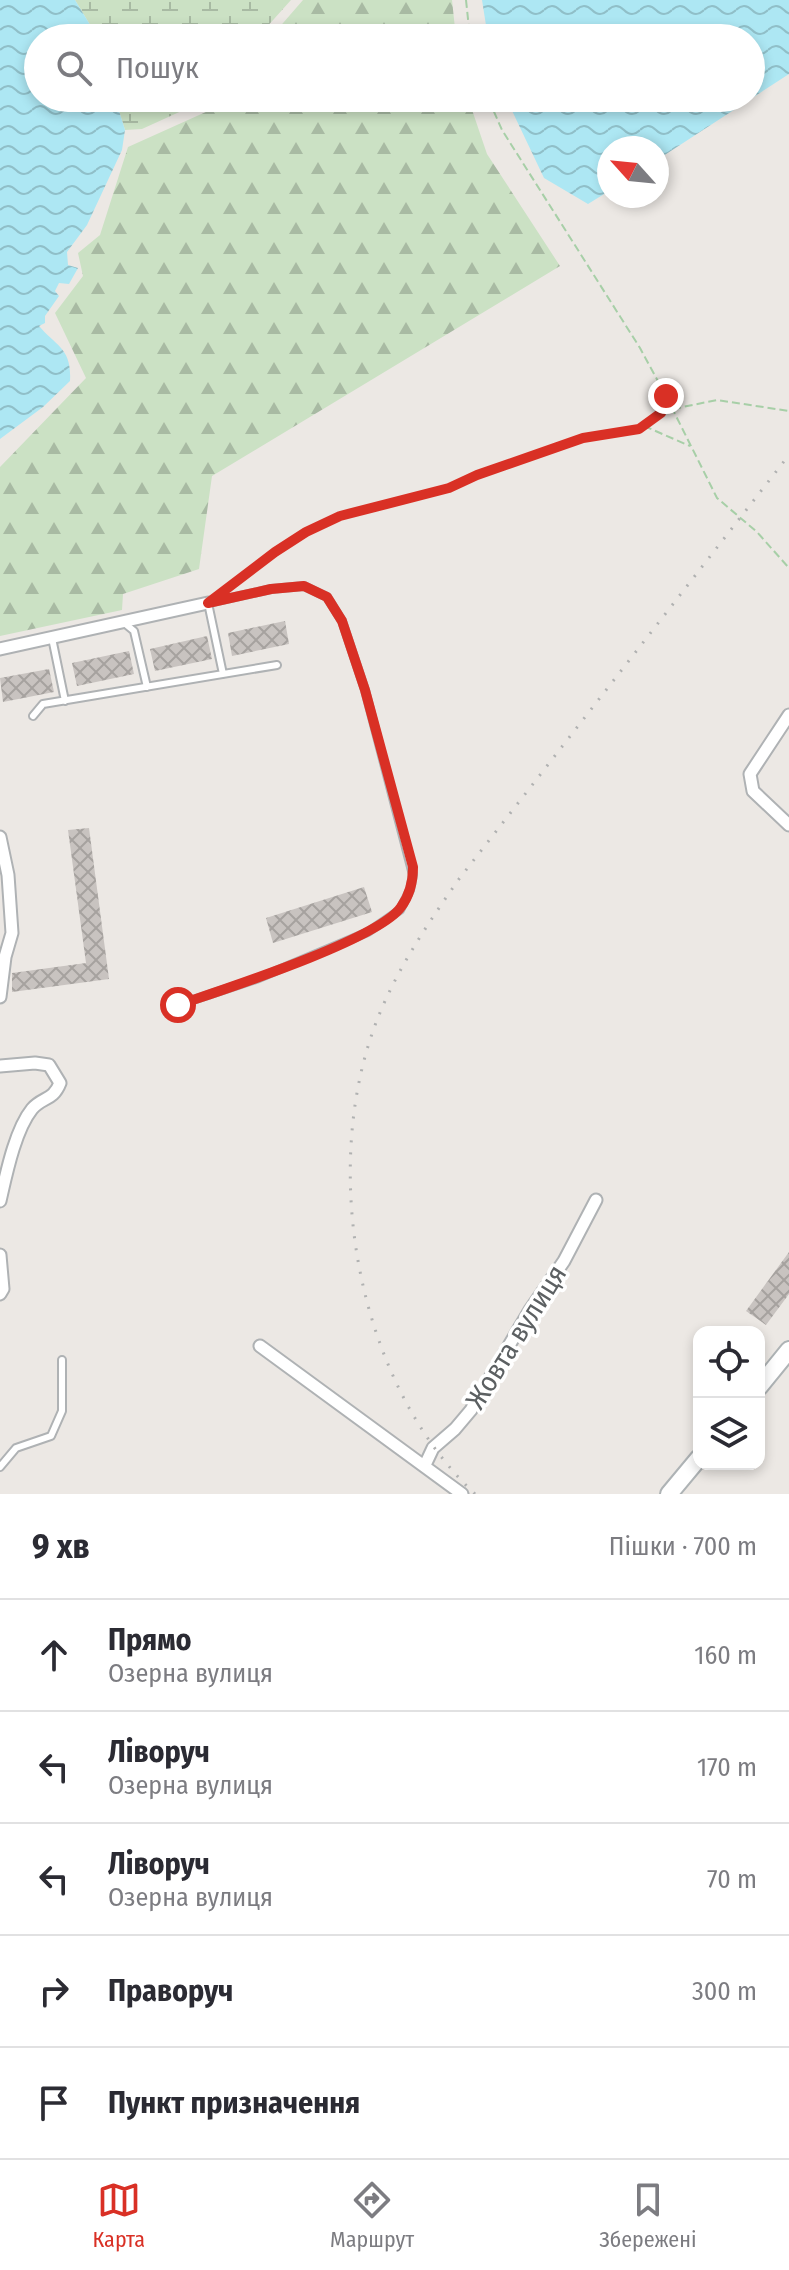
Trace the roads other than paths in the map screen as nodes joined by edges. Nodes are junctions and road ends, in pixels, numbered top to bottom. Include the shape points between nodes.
1 (208, 603) junction
2 (123, 622) junction
3 (52, 638) junction
4 (0, 649) edge
5 (277, 665) dead end
6 (223, 674) junction
7 (147, 687) junction
8 (65, 701) junction
9 (789, 715) edge
10 (33, 716) dead end
11 (789, 825) edge
12 (0, 837) edge
13 (0, 997) edge
14 (178, 1005) dead end
15 (0, 1066) edge
16 (596, 1200) dead end
17 (0, 1201) edge
18 (0, 1255) edge
19 (0, 1294) edge
20 (260, 1346) dead end
21 (789, 1350) edge
22 (62, 1360) dead end
23 (765, 1380) edge
24 (425, 1465) junction
25 (693, 1465) edge
26 (0, 1467) edge
27 (462, 1494) edge
28 (669, 1494) edge

1 - 2 street
1 - 6 lane
1 - 14 lane via 304,586 327,597 342,621 365,690 413,875 400,910 368,932
2 - 3 street
2 - 7 lane via 134,631
3 - 4 street
3 - 8 lane
5 - 6 lane
6 - 7 lane
7 - 8 lane
8 - 10 lane via 43,704
9 - 11 street via 750,774 753,791
12 - 13 street via 12,933
15 - 17 street via 49,1065 60,1083 52,1097 32,1109
16 - 24 street, Жовта вулиця via 471,1410 433,1448
18 - 19 street
20 - 24 street
21 - 23 main road
22 - 26 lane via 62,1411 51,1436 16,1448
24 - 27 street
25 - 28 main road

